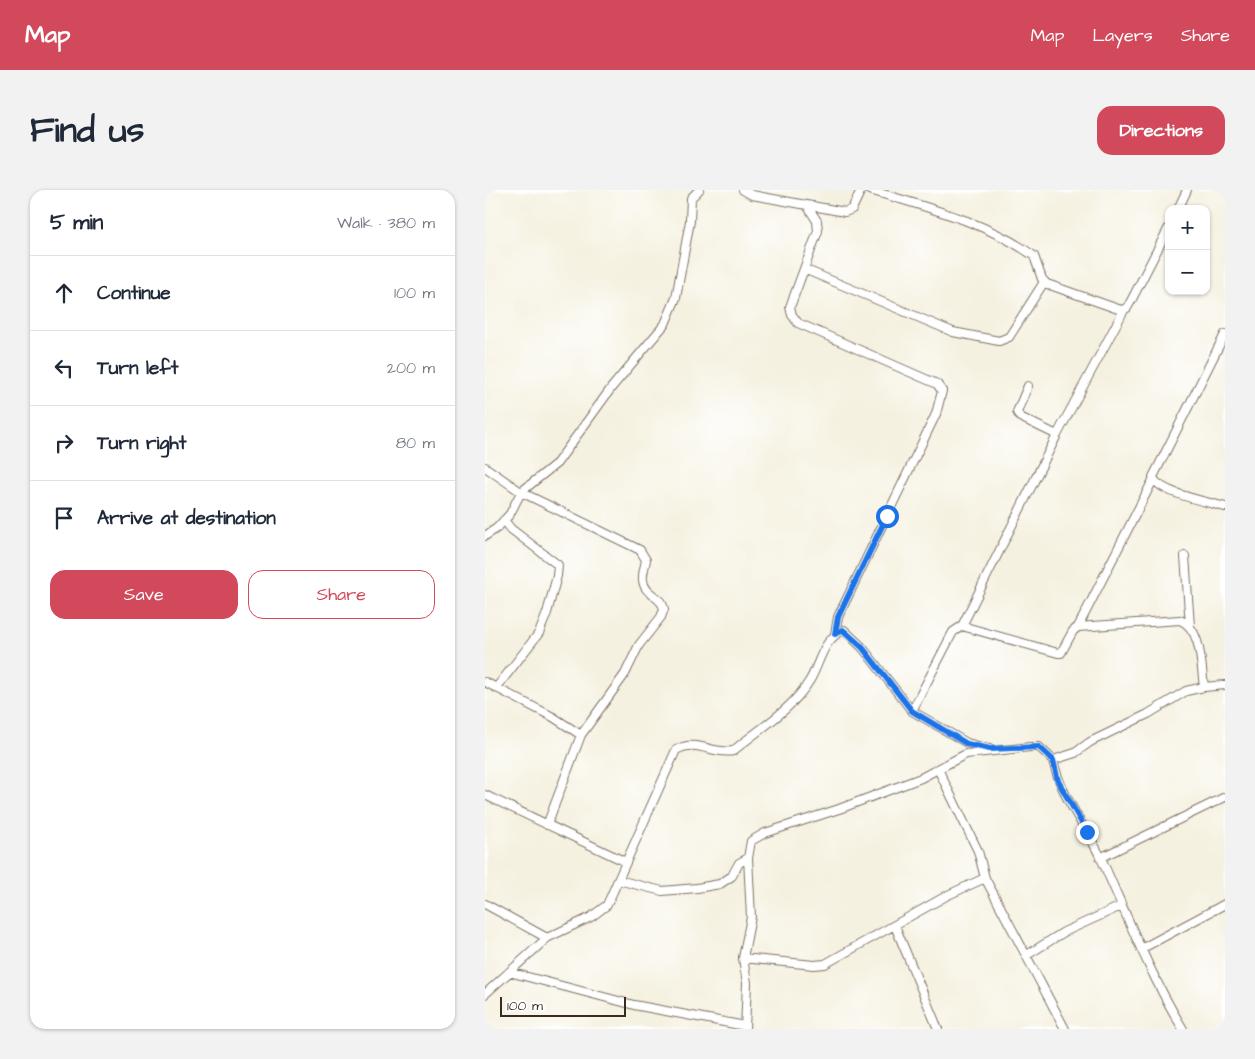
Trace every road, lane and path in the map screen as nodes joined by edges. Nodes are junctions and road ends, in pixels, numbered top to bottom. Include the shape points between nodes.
1 (699, 190) edge
2 (743, 190) edge
3 (861, 190) edge
4 (870, 190) edge
5 (1187, 190) edge
6 (1180, 205) edge
7 (808, 207) junction
8 (1165, 235) edge
9 (804, 269) junction
10 (1044, 282) junction
11 (1124, 310) junction
12 (1225, 334) edge
13 (1027, 386) dead end
14 (1057, 435) junction
15 (485, 467) edge
16 (1153, 480) junction
17 (521, 492) junction
18 (1225, 507) edge
19 (504, 520) junction
20 (485, 536) edge
21 (1185, 556) dead end
22 (962, 626) junction
23 (1190, 626) junction
24 (1078, 627) junction
25 (835, 634) junction
26 (485, 682) edge
27 (1225, 685) edge
28 (1204, 686) junction
29 (497, 687) junction
30 (912, 711) junction
31 (581, 735) junction
32 (990, 749) junction
33 (1053, 760) junction
34 (938, 769) junction
35 (485, 795) edge
36 (1225, 797) edge
37 (547, 825) junction
38 (748, 858) junction
39 (1100, 858) junction
40 (626, 862) junction
41 (985, 878) junction
42 (617, 880) junction
43 (485, 904) edge
44 (1225, 904) edge
45 (1121, 906) junction
46 (895, 926) junction
47 (547, 938) junction
48 (1141, 949) junction
49 (1027, 955) junction
50 (743, 958) junction
51 (509, 972) junction
52 (485, 994) edge
53 (717, 1020) junction
54 (745, 1028) edge
55 (712, 1029) edge
56 (938, 1029) edge
57 (1065, 1029) edge
58 (1183, 1029) edge

1 - 17 street via 691,198 676,298 665,324 612,387 557,462
2 - 7 street via 752,195
3 - 7 street via 848,212
4 - 10 street via 989,230 1034,256
5 - 6 street
7 - 9 street via 817,221 818,231
8 - 11 street
9 - 10 street via 953,332 999,341 1009,337
9 - 25 street via 789,307 798,324 937,384 942,391 936,414 838,617
10 - 11 street
11 - 14 street
12 - 16 street via 1153,474
13 - 14 street via 1017,412 1020,417
14 - 22 street
15 - 17 street
16 - 18 street via 1171,492
16 - 24 street
17 - 19 street
17 - 31 street via 640,550 646,560 644,586 663,605 661,617
19 - 20 street
19 - 29 street via 558,565 547,614 539,633
21 - 23 street
22 - 24 street via 1058,654
22 - 30 street via 953,632
23 - 24 street via 1180,620 1172,620
23 - 28 street via 1198,646
25 - 30 street via 843,630 862,647
25 - 40 street via 810,680 791,704 733,751 695,745 685,745 676,750
26 - 29 street
27 - 28 street
28 - 33 street via 1186,691 1075,753
29 - 31 street
30 - 32 street via 967,744
31 - 37 street
32 - 33 street via 1039,747
32 - 34 street via 965,754
33 - 39 street via 1063,792
34 - 38 street via 867,798 765,833 751,841
34 - 41 street via 978,852
35 - 37 street
36 - 39 street
37 - 40 street
38 - 42 street via 720,884 697,888 662,891
38 - 50 street via 751,917
39 - 45 street
40 - 42 street
41 - 46 street
41 - 49 street
42 - 47 street via 611,897 600,911
43 - 47 street
44 - 48 street
45 - 48 street
45 - 49 street via 1064,932
46 - 50 street via 820,965
46 - 56 street
47 - 51 street
48 - 58 street
49 - 57 street
50 - 54 street via 747,983
51 - 52 street
51 - 53 street via 634,1005
53 - 54 street
53 - 55 street

